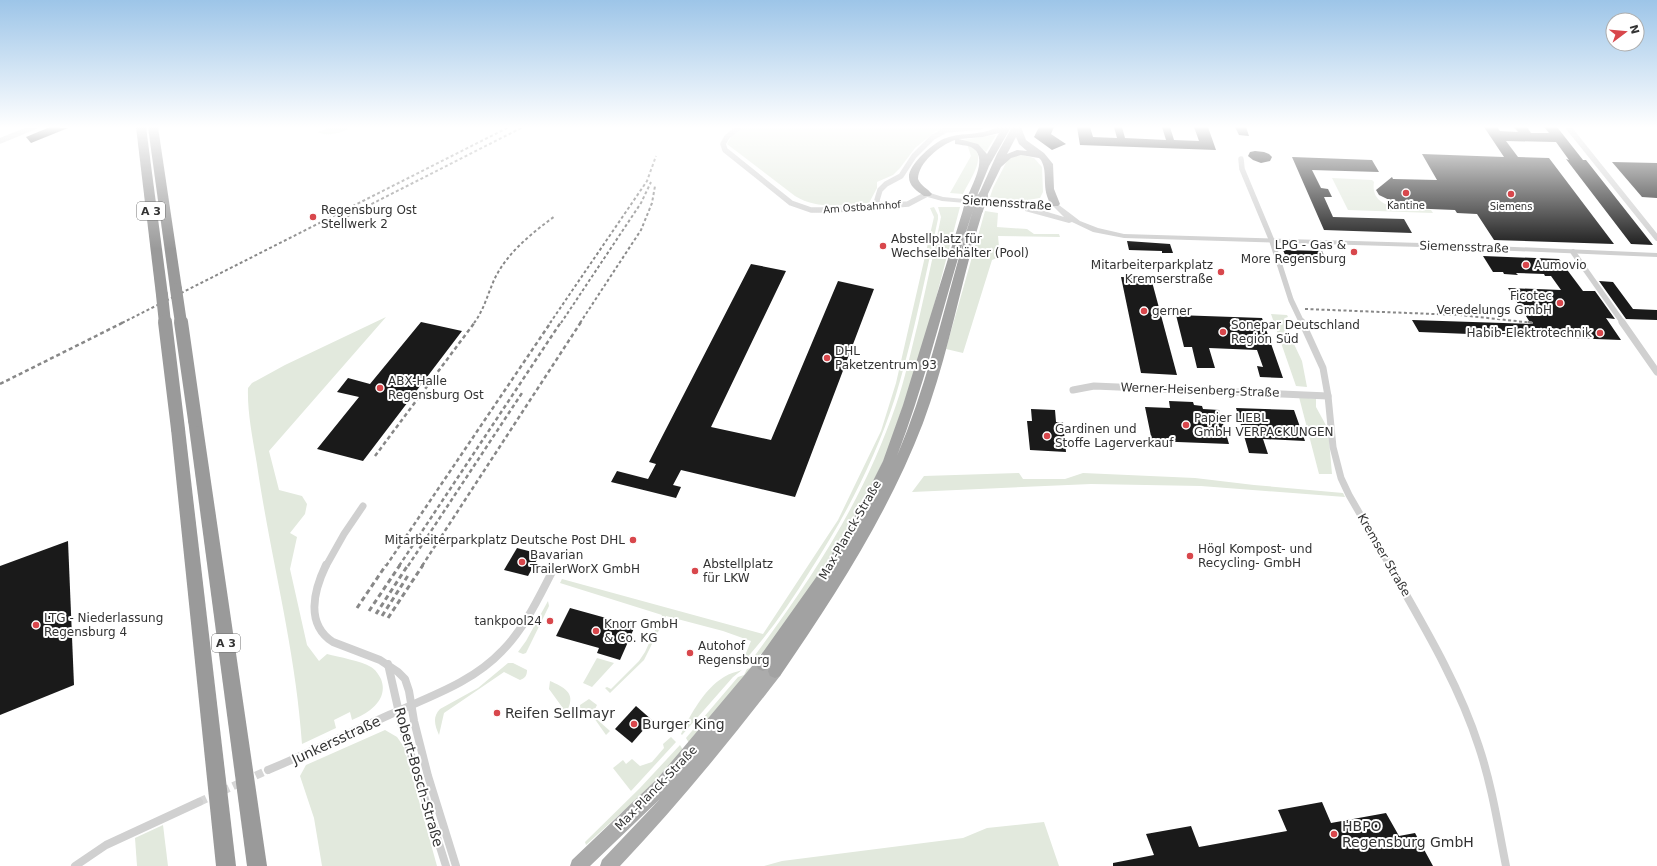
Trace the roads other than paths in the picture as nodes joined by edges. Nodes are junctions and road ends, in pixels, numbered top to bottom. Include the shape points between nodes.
1 (146, 167) edge
2 (159, 167) edge
3 (746, 167) edge
4 (904, 167) edge
5 (916, 167) edge
6 (996, 167) edge
7 (997, 167) edge
8 (1048, 167) edge
9 (1242, 167) edge
10 (1600, 167) edge
11 (984, 168) edge
12 (994, 171) junction
13 (927, 194) junction
14 (1055, 204) junction
15 (1017, 206) junction
16 (878, 207) junction
17 (973, 210) junction
18 (1080, 224) junction
19 (1657, 238) edge
20 (1272, 241) junction
21 (1573, 252) junction
22 (1657, 255) edge
23 (1657, 372) edge
24 (1073, 390) dead end
25 (1328, 396) junction
26 (363, 506) dead end
27 (552, 572) dead end
28 (388, 664) junction
29 (769, 667) junction
30 (405, 708) junction
31 (268, 770) tunnel mouth
32 (199, 802) tunnel mouth
33 (75, 866) edge
34 (226, 866) edge
35 (256, 866) edge
36 (446, 866) edge
37 (456, 866) edge
38 (578, 866) edge
39 (608, 866) edge
40 (1506, 866) edge

1 - 34 highway, A 3, bridge
2 - 35 highway, A 3, bridge
3 - 16 street, Am Ostbahnhof via 790,203 811,210
4 - 16 street via 901,176 879,190
5 - 13 highway via 913,178 917,187
6 - 12 highway, Max-Planck-Straße
7 - 12 highway
8 - 14 highway via 1049,186
9 - 20 street
10 - 19 street
11 - 17 highway, Max-Planck-Straße, bridge via 973,196
12 - 17 highway, Max-Planck-Straße, bridge via 984,196
13 - 15 street, Siemensstraße via 942,199
13 - 16 street, Am Ostbahnhof via 908,204
14 - 15 street, Siemensstraße
14 - 18 street, Siemensstraße
15 - 18 street
17 - 29 highway, Max-Planck-Straße via 933,374 901,462 859,544 819,608
18 - 20 street, Siemensstraße via 1104,233 1124,236
20 - 21 street, Siemensstraße
20 - 25 street, Kremser Straße via 1293,305 1319,356
21 - 22 street, Siemensstraße
21 - 23 street
24 - 25 street, Werner-Heisenberg-Straße via 1094,386
25 - 40 street, Kremser Straße via 1333,447 1341,478 1423,624 1466,711 1490,785
26 - 28 street, Robert-Bosch-Straße via 322,571 313,608 317,625 326,637
27 - 30 street, Robert-Bosch-Straße via 519,631 503,651 468,678
28 - 30 street, Robert-Bosch-Straße
28 - 30 street, Robert-Bosch-Straße via 398,669 406,681
29 - 38 main road, Max-Planck-Straße via 662,785
29 - 39 main road, Max-Planck-Straße via 708,757
30 - 31 street, Junkersstraße
30 - 36 street, Robert-Bosch-Straße via 402,726
30 - 37 street, Robert-Bosch-Straße
32 - 33 street via 106,845

